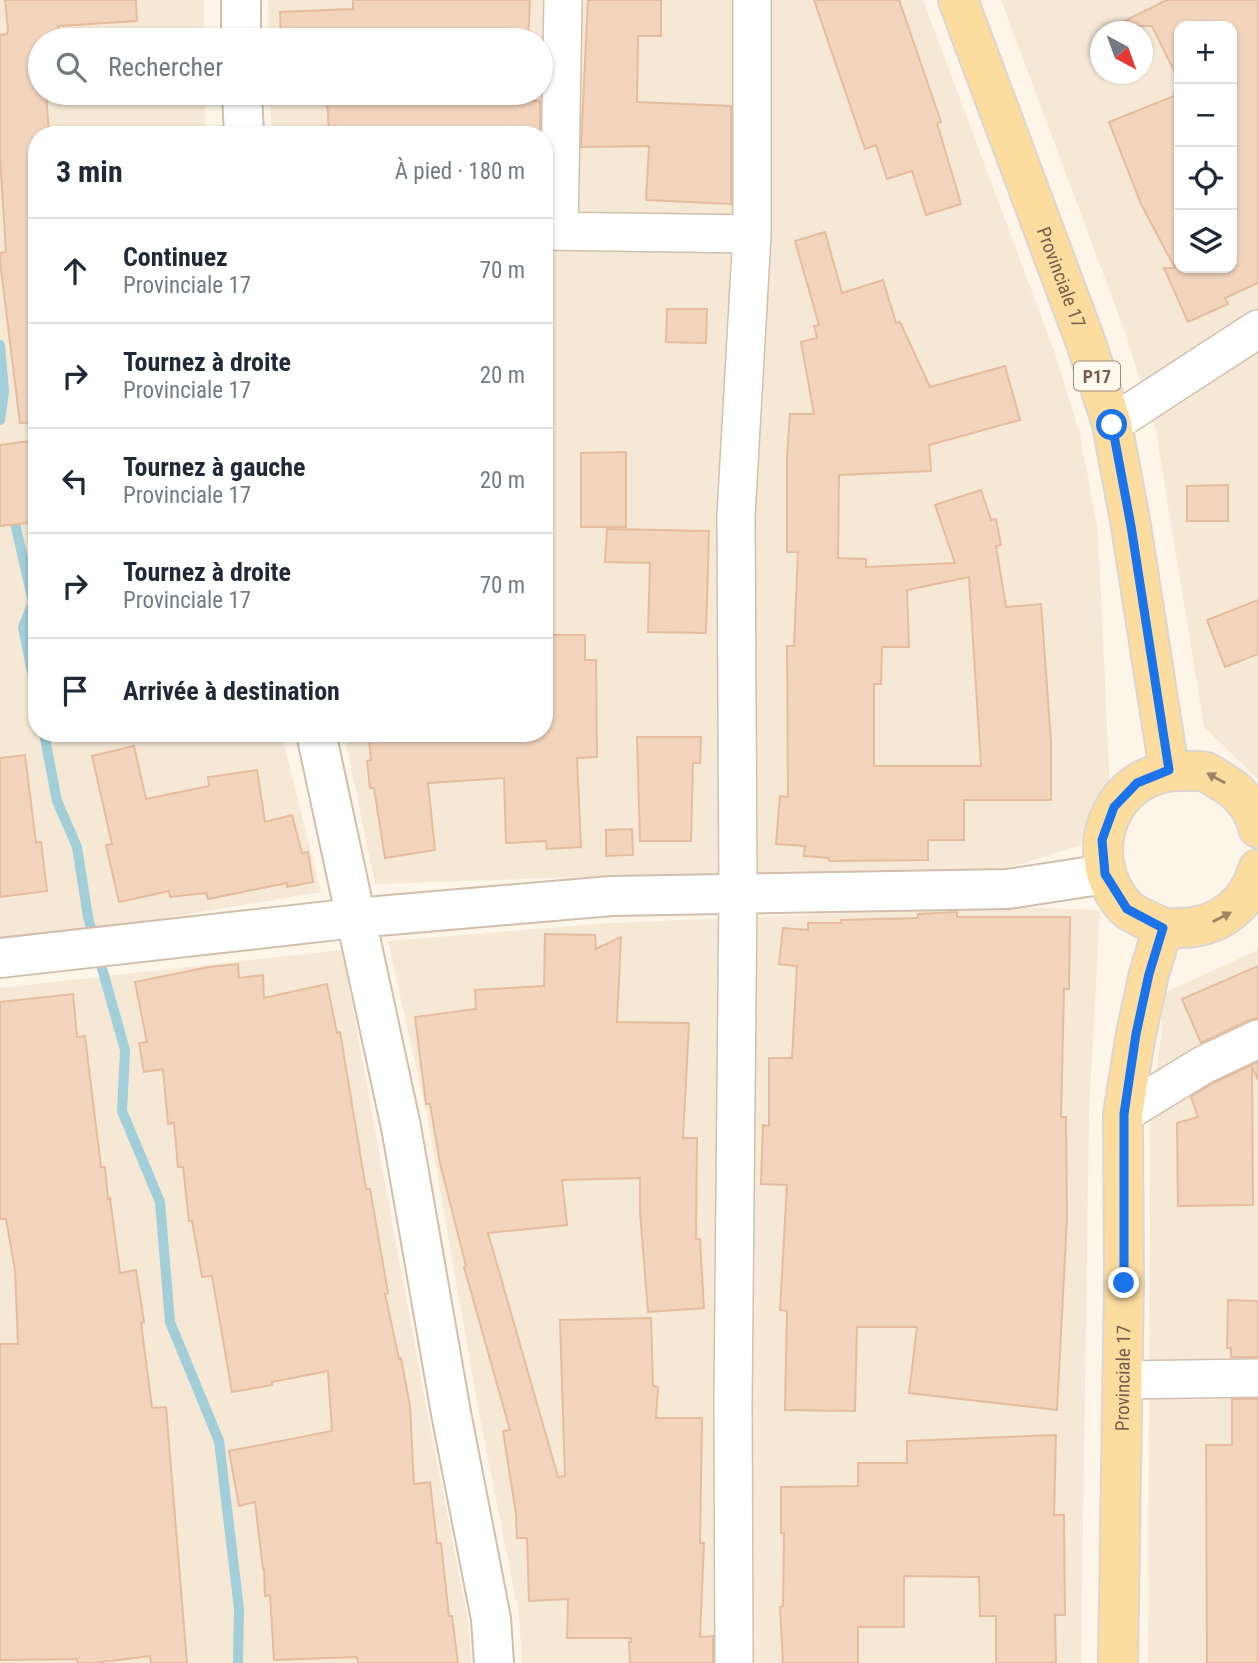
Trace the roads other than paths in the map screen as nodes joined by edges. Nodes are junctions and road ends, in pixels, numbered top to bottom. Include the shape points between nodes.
1 (241, 0) edge
2 (563, 0) edge
3 (752, 0) edge
4 (958, 0) edge
5 (241, 28) edge
6 (243, 105) edge
7 (244, 126) edge
8 (553, 192) edge
9 (553, 231) edge
10 (752, 234) junction
11 (1258, 329) edge
12 (1112, 425) junction
13 (318, 742) edge
14 (1169, 770) junction
15 (1258, 828) edge
16 (1105, 874) junction
17 (1257, 880) edge
18 (738, 892) junction
19 (355, 918) junction
20 (1163, 928) junction
21 (0, 958) edge
22 (1258, 1039) edge
23 (1124, 1114) junction
24 (1258, 1378) edge
25 (1122, 1380) junction
26 (494, 1663) edge
27 (734, 1663) edge
28 (1118, 1663) edge

1 - 5 street
2 - 8 street
3 - 10 street
4 - 12 main road, Provinciale 17 / P17
6 - 7 street
9 - 10 street
10 - 18 street via 736,516
11 - 12 street
12 - 14 main road, Provinciale 17 / P17
13 - 19 street
15 -> 14 main road via 1236,789 1205,772
14 - 16 main road via 1137,783 1114,807 1102,840
16 - 18 street via 1007,889
16 - 20 main road via 1127,909
20 -> 17 main road via 1199,928 1232,912
18 - 19 street via 611,896
18 - 27 street
19 - 21 street
19 - 26 street via 401,1127 491,1619
20 - 23 main road, Provinciale 17 via 1139,1022
22 - 23 street via 1203,1065
23 - 25 main road, Provinciale 17
24 - 25 street
25 - 28 main road, Provinciale 17

